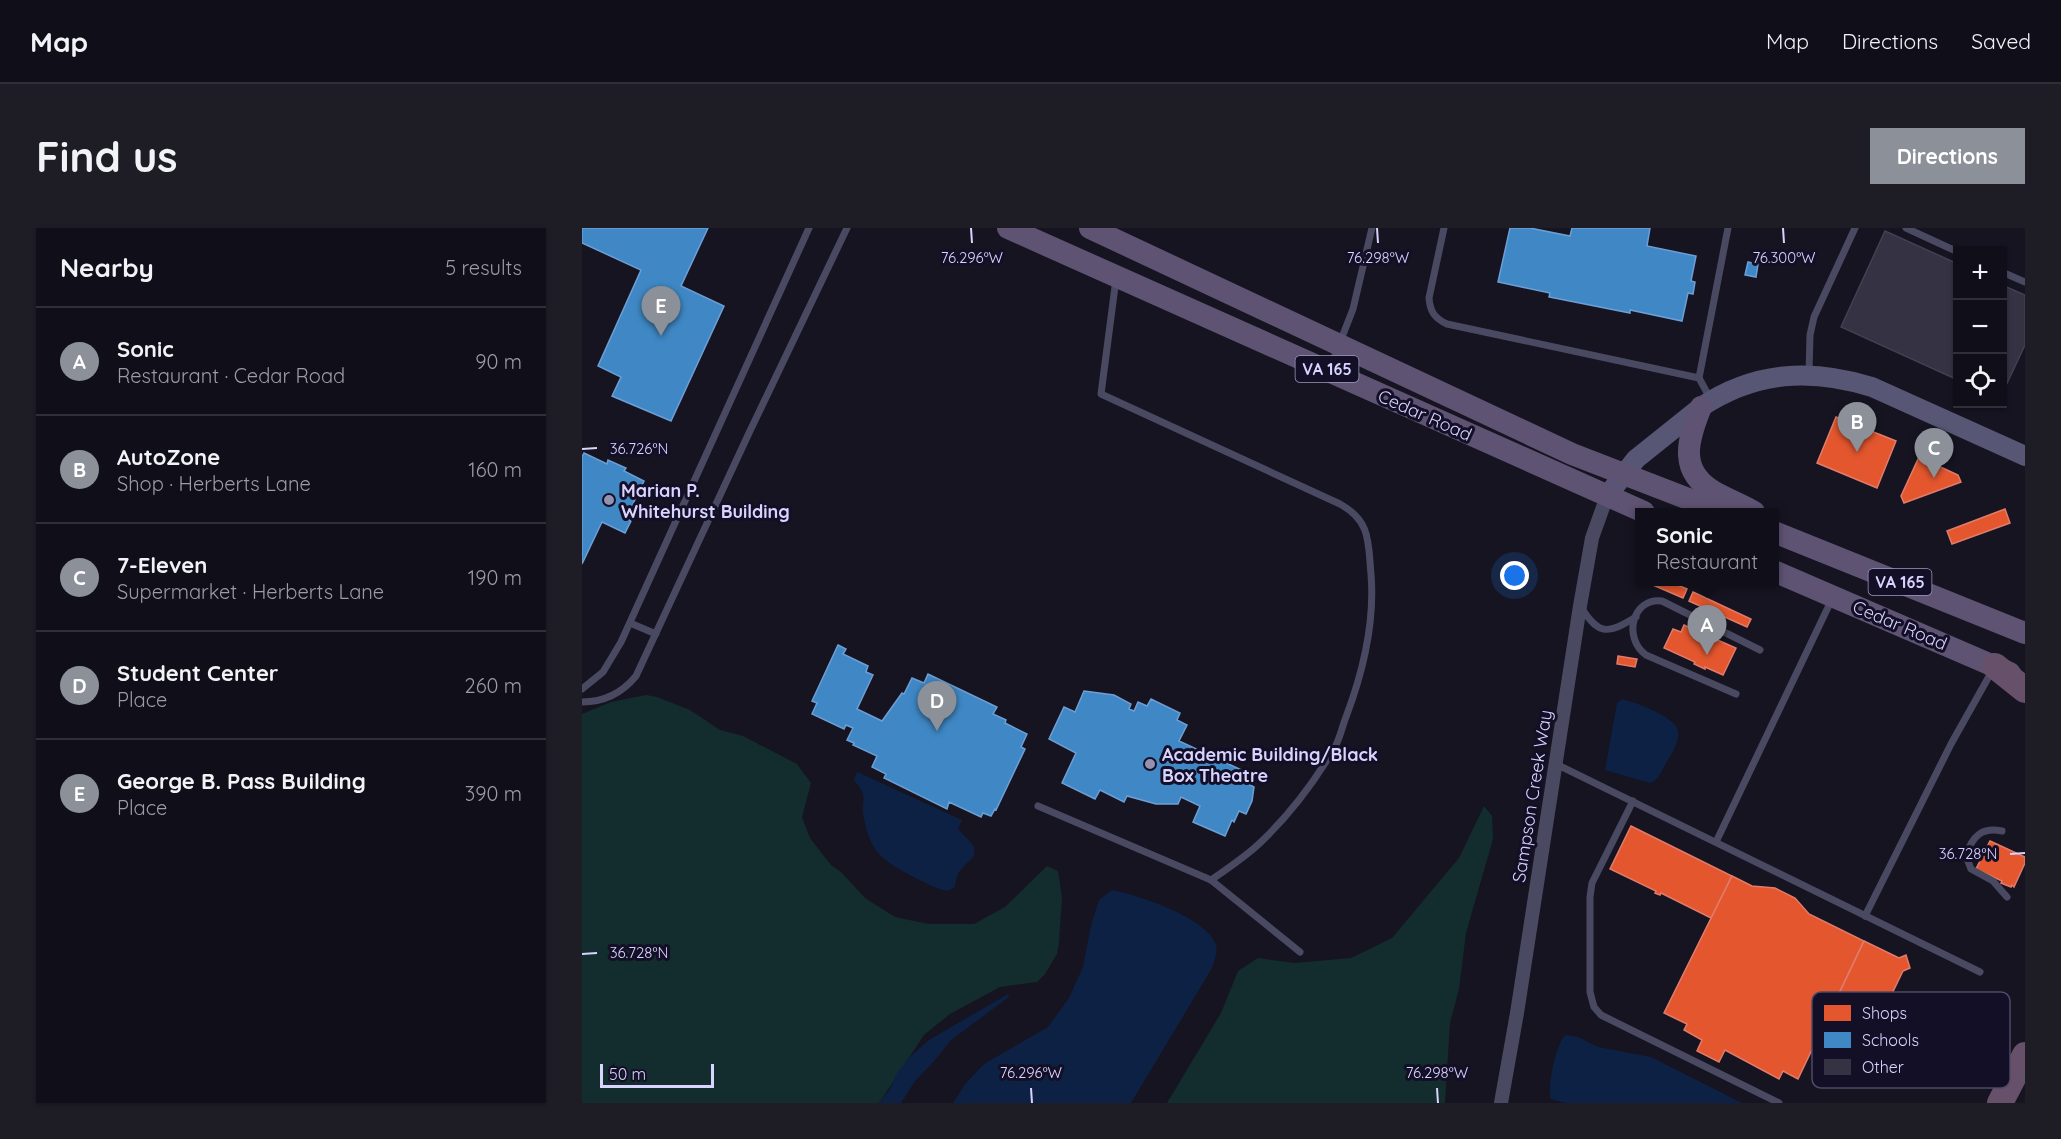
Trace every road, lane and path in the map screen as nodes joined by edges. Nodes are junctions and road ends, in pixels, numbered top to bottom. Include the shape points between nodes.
1 (809, 228) edge
2 (847, 228) edge
3 (1008, 228) edge
4 (1090, 228) edge
5 (1372, 228) edge
6 (1444, 228) edge
7 (1728, 228) edge
8 (1855, 228) edge
9 (1906, 228) edge
10 (1953, 250) edge
11 (2007, 274) edge
12 (1116, 276) junction
13 (2025, 282) edge
14 (1339, 346) junction
15 (1329, 370) junction
16 (1809, 375) junction
17 (1700, 378) junction
18 (1706, 404) junction
19 (2025, 456) edge
20 (1623, 474) junction
21 (1607, 496) junction
22 (1709, 508) edge
23 (1745, 508) edge
24 (1635, 509) edge
25 (1779, 528) edge
26 (1779, 534) edge
27 (1805, 543) junction
28 (1779, 573) edge
29 (1833, 597) junction
30 (1580, 606) junction
31 (1636, 617) junction
32 (630, 623) junction
33 (2025, 633) edge
34 (656, 634) junction
35 (1760, 650) dead end
36 (1995, 666) junction
37 (2025, 679) edge
38 (582, 689) edge
39 (2025, 690) edge
40 (1736, 694) dead end
41 (582, 702) edge
42 (1556, 764) junction
43 (1633, 801) junction
44 (1038, 806) dead end
45 (2002, 831) dead end
46 (1716, 842) junction
47 (1211, 880) junction
48 (2007, 897) dead end
49 (1865, 916) junction
50 (1300, 952) dead end
51 (1980, 972) dead end
52 (2025, 1055) edge
53 (2010, 1084) edge
54 (2008, 1088) edge
55 (1502, 1103) edge
56 (1779, 1103) edge
57 (2000, 1103) edge

1 - 32 lane
2 - 34 lane
3 - 12 main road, Cedar Road / VA 165
4 - 14 main road, Cedar Road / VA 165
5 - 14 lane via 1353,309
6 - 17 lane via 1429,298 1429,306 1438,320
7 - 17 lane
8 - 16 lane via 1814,318
9 - 10 lane
11 - 13 lane
12 - 15 main road, Cedar Road / VA 165
12 - 47 lane via 1101,394 1340,504 1361,521 1369,547 1370,622 1361,672 1336,746 1288,814 1260,843
14 - 15 lane
14 - 20 main road, Cedar Road / VA 165
15 - 21 main road, Cedar Road / VA 165
16 - 18 street via 1754,381
16 - 19 street via 1872,387
17 - 18 lane
18 - 20 street via 1641,454
18 - 23 main road via 1690,440 1692,468 1706,486
20 - 21 street
20 - 22 main road, Cedar Road / VA 165
21 - 24 main road, Cedar Road / VA 165
21 - 30 street, Sampson Creek Way via 1592,538
25 - 27 main road
26 - 27 main road, VA 165
27 - 33 main road, VA 165
28 - 29 main road, Cedar Road / VA 165
29 - 36 main road, Cedar Road / VA 165
29 - 46 lane
30 - 31 lane via 1593,625 1606,630
30 - 42 street, Sampson Creek Way
31 - 35 lane via 1647,602 1662,601
31 - 40 lane via 1632,638 1639,650
32 - 34 lane
32 - 38 lane via 603,672
34 - 41 lane via 628,685 604,700
36 - 37 main road, Cedar Road / VA 165
36 - 39 highway
36 - 49 lane via 1951,744
42 - 43 lane
42 - 55 street, Sampson Creek Way
43 - 46 lane
43 - 56 lane via 1592,883 1590,992 1594,1006 1601,1015
44 - 47 lane
45 - 48 lane via 1980,833 1966,856 1971,869 1993,881
46 - 49 lane
47 - 50 lane
49 - 51 lane
52 - 53 highway
54 - 57 highway

